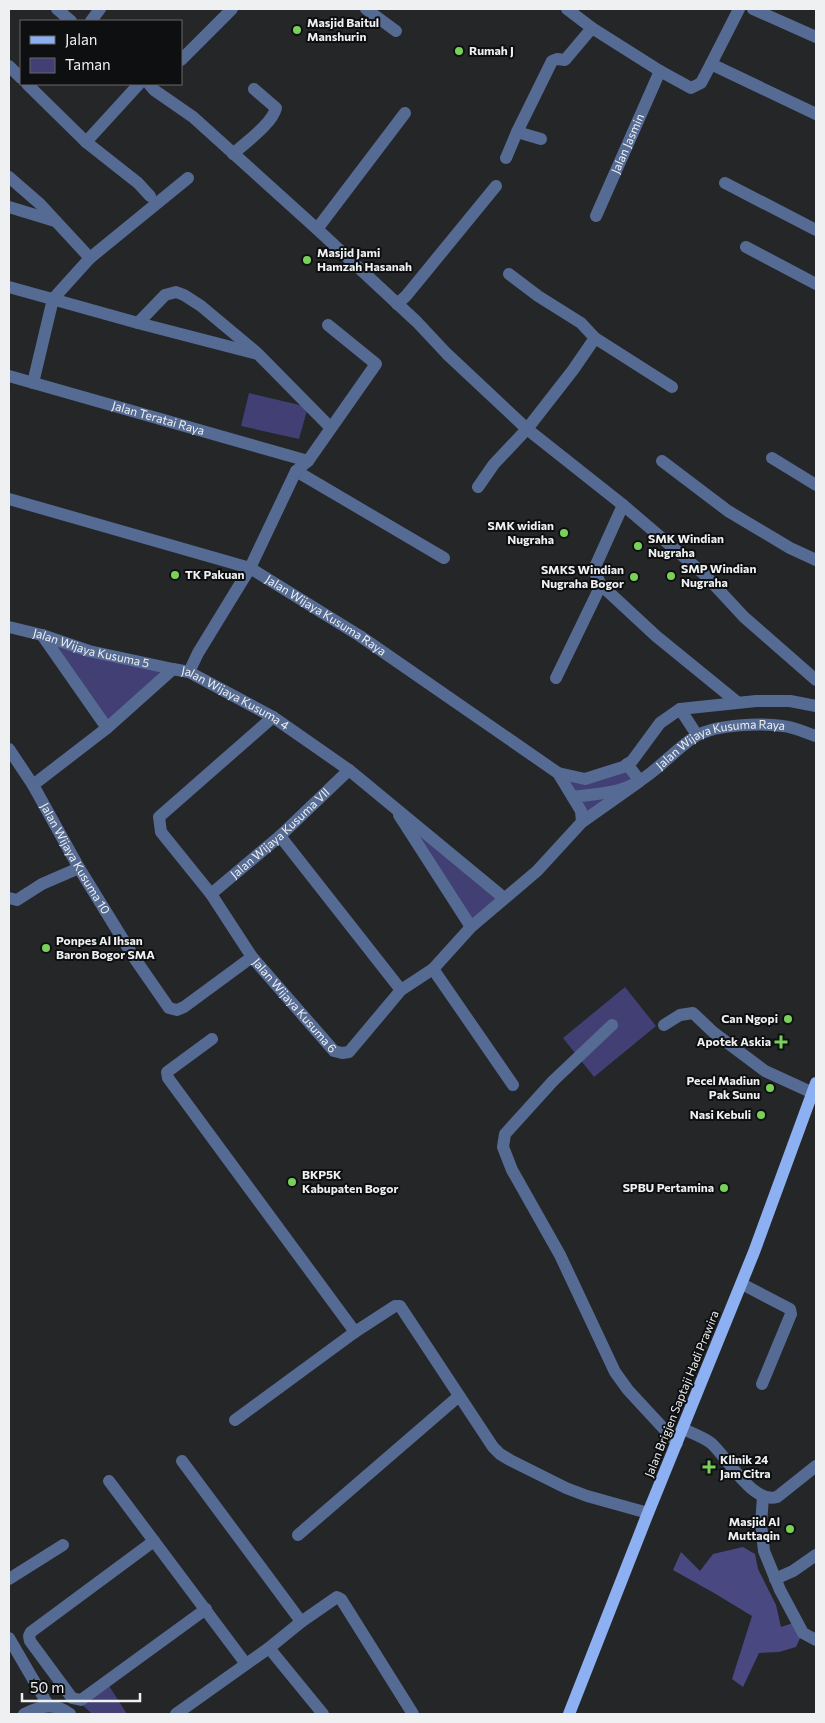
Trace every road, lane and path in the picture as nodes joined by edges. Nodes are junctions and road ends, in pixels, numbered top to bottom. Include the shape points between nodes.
1 (57, 9) edge
2 (100, 9) edge
3 (232, 9) edge
4 (366, 9) edge
5 (567, 9) edge
6 (753, 9) edge
7 (734, 11) edge
8 (70, 20) edge
9 (92, 20) edge
10 (592, 28) junction
11 (396, 31) dead end
12 (816, 37) edge
13 (182, 59) edge
14 (711, 64) junction
15 (9, 66) edge
16 (660, 71) junction
17 (20, 77) edge
18 (28, 85) edge
19 (138, 85) edge
20 (155, 86) edge
21 (254, 89) dead end
22 (405, 113) dead end
23 (816, 114) edge
24 (517, 132) junction
25 (541, 139) dead end
26 (86, 142) junction
27 (233, 154) junction
28 (506, 158) dead end
29 (9, 177) edge
30 (188, 178) dead end
31 (725, 184) dead end
32 (496, 186) dead end
33 (150, 196) dead end
34 (9, 207) edge
35 (596, 216) dead end
36 (55, 221) junction
37 (317, 228) junction
38 (816, 230) edge
39 (746, 247) dead end
40 (90, 258) junction
41 (508, 274) dead end
42 (816, 284) edge
43 (9, 287) edge
44 (53, 299) junction
45 (397, 304) junction
46 (138, 323) junction
47 (328, 325) dead end
48 (595, 338) junction
49 (258, 354) junction
50 (9, 376) edge
51 (33, 383) junction
52 (672, 387) dead end
53 (331, 428) junction
54 (527, 429) junction
55 (772, 458) dead end
56 (308, 460) junction
57 (662, 461) dead end
58 (296, 471) junction
59 (816, 485) edge
60 (478, 487) dead end
61 (9, 499) edge
62 (623, 505) junction
63 (444, 558) dead end
64 (816, 560) edge
65 (250, 568) junction
66 (601, 584) junction
67 (9, 627) edge
68 (42, 635) junction
69 (173, 669) junction
70 (189, 672) junction
71 (556, 678) dead end
72 (816, 680) edge
73 (737, 702) junction
74 (816, 706) edge
75 (680, 708) junction
76 (273, 717) junction
77 (107, 728) junction
78 (697, 735) junction
79 (816, 736) edge
80 (9, 749) edge
81 (627, 764) junction
82 (349, 770) junction
83 (558, 773) junction
84 (640, 781) junction
85 (33, 785) junction
86 (573, 797) junction
87 (392, 805) junction
88 (582, 822) junction
89 (280, 836) junction
90 (79, 868) junction
91 (211, 894) junction
92 (9, 898) edge
93 (504, 898) junction
94 (471, 927) junction
95 (252, 957) junction
96 (433, 969) junction
97 (401, 990) junction
98 (612, 1025) dead end
99 (664, 1025) dead end
100 (212, 1039) dead end
101 (513, 1085) dead end
102 (814, 1088) edge
103 (742, 1284) junction
104 (355, 1332) junction
105 (762, 1384) dead end
106 (459, 1396) junction
107 (236, 1420) dead end
108 (683, 1429) junction
109 (677, 1443) junction
110 (182, 1462) dead end
111 (816, 1466) edge
112 (109, 1481) dead end
113 (763, 1497) junction
114 (648, 1512) junction
115 (298, 1535) dead end
116 (154, 1541) junction
117 (64, 1545) dead end
118 (816, 1555) edge
119 (9, 1579) edge
120 (775, 1579) junction
121 (206, 1609) junction
122 (301, 1622) junction
123 (9, 1638) edge
124 (816, 1640) edge
125 (269, 1648) junction
126 (246, 1664) junction
127 (48, 1705) junction
128 (315, 1712) edge
129 (24, 1714) edge
130 (70, 1714) edge
131 (176, 1714) edge
132 (413, 1714) edge
133 (569, 1714) edge

1 - 8 street
2 - 9 street
3 - 13 street
4 - 11 street
5 - 10 street
6 - 12 street
7 - 14 street
10 - 16 street
10 - 24 street via 565,60 552,61
14 - 16 street via 701,83 691,88
14 - 23 street
15 - 17 street
16 - 35 street, Jalan Jasmin
18 - 26 street
19 - 26 street
20 - 27 street
21 - 27 street via 276,108 275,114
22 - 37 street
24 - 25 street
24 - 28 street
26 - 33 street
27 - 37 street
29 - 36 street
30 - 40 street
31 - 38 street
32 - 45 street
34 - 36 street
36 - 40 street
37 - 45 street
39 - 42 street
40 - 44 street
41 - 48 street via 581,323
43 - 44 street
44 - 46 street
44 - 51 street
45 - 54 street
46 - 49 street
46 - 49 street via 165,295 176,292 201,306
47 - 53 street via 376,364
48 - 52 street
48 - 54 street
49 - 53 street
50 - 51 street, Jalan Teratai Raya
51 - 56 street, Jalan Teratai Raya
53 - 56 street
54 - 60 street via 494,464
54 - 62 street
55 - 59 street
56 - 58 street
57 - 64 street via 728,511
58 - 63 street
58 - 65 street
61 - 65 street, Jalan Wijaya Kusuma Raya
62 - 66 street via 594,571
62 - 72 street
65 - 70 street
65 - 83 street, Jalan Wijaya Kusuma Raya via 360,636
66 - 71 street
66 - 73 street via 656,636
67 - 68 street, Jalan Wijaya Kusuma 5
68 - 69 street, Jalan Wijaya Kusuma 5 via 89,651
68 - 77 street
69 - 70 street, Jalan Wijaya Kusuma 4
69 - 77 street, Jalan Wijaya Kusuma 4
70 - 76 street, Jalan Wijaya Kusuma 4
73 - 74 street via 790,701
73 - 75 street
75 - 78 street
75 - 81 street, Jalan Wijaya Kusuma Raya via 660,723
76 - 82 street, Jalan Wijaya Kusuma 4
76 - 91 street, Jalan Wijaya Kusuma 6 via 159,817 161,832
77 - 85 street, Jalan Wijaya Kusuma 4
78 - 79 street, Jalan Wijaya Kusuma Raya via 740,726 770,725 786,726
78 - 84 street, Jalan Wijaya Kusuma Raya
80 - 85 street, Jalan Wijaya Kusuma 10
81 - 83 street, Jalan Wijaya Kusuma Raya via 585,779
81 - 84 street
82 - 87 street, Jalan Wijaya Kusuma 4
82 - 89 street, Jalan Wijaya Kusuma VII
83 - 86 street, Jalan Wijaya Kusuma Raya
84 - 86 street, Jalan Wijaya Kusuma Raya via 617,791
84 - 88 street, Jalan Wijaya Kusuma 6
85 - 90 street, Jalan Wijaya Kusuma 10
86 - 88 street, Jalan Wijaya Kusuma Raya via 581,811
87 - 93 street, Jalan Wijaya Kusuma 4
87 - 94 street, Jalan Wijaya Kusuma 4
88 - 93 street, Jalan Wijaya Kusuma 6 via 537,871
89 - 91 street, Jalan Wijaya Kusuma VII
89 - 97 street
90 - 92 street via 42,884 17,900
90 - 95 street, Jalan Wijaya Kusuma 10 via 169,1008 177,1010 184,1007
91 - 95 street, Jalan Wijaya Kusuma 6
93 - 94 street, Jalan Wijaya Kusuma 6
94 - 96 street, Jalan Wijaya Kusuma 6
95 - 97 street, Jalan Wijaya Kusuma 6 via 334,1051 342,1053 349,1052
96 - 97 street, Jalan Wijaya Kusuma 6
96 - 101 street
98 - 109 street via 553,1081 505,1134 502,1147 560,1255 615,1372
99 - 102 street via 680,1015 693,1014 765,1071
100 - 104 street via 167,1072 168,1078
102 - 103 main road, Jalan Brigjen Saptaji Hadi Prawira
103 - 105 street via 790,1309 791,1314
103 - 108 main road, Jalan Brigjen Saptaji Hadi Prawira
104 - 106 street via 395,1306 400,1306
104 - 107 street
106 - 114 street via 500,1454 587,1496
106 - 115 street
108 - 109 main road, Jalan Brigjen Saptaji Hadi Prawira
108 - 113 street via 710,1442
109 - 114 main road, Jalan Brigjen Saptaji Hadi Prawira
110 - 122 street
111 - 113 street via 777,1497
112 - 116 street
113 - 120 street via 764,1551
114 - 133 main road, Jalan Brigjen Saptaji Hadi Prawira
116 - 121 street
116 - 121 street via 31,1632 30,1641 72,1698 81,1700
117 - 119 street
118 - 120 street
120 - 124 street via 803,1632
121 - 126 street
122 - 125 street
122 - 132 street via 336,1597 341,1599
123 - 127 street
125 - 126 street
125 - 128 street
126 - 131 street
127 - 129 street
127 - 130 street

